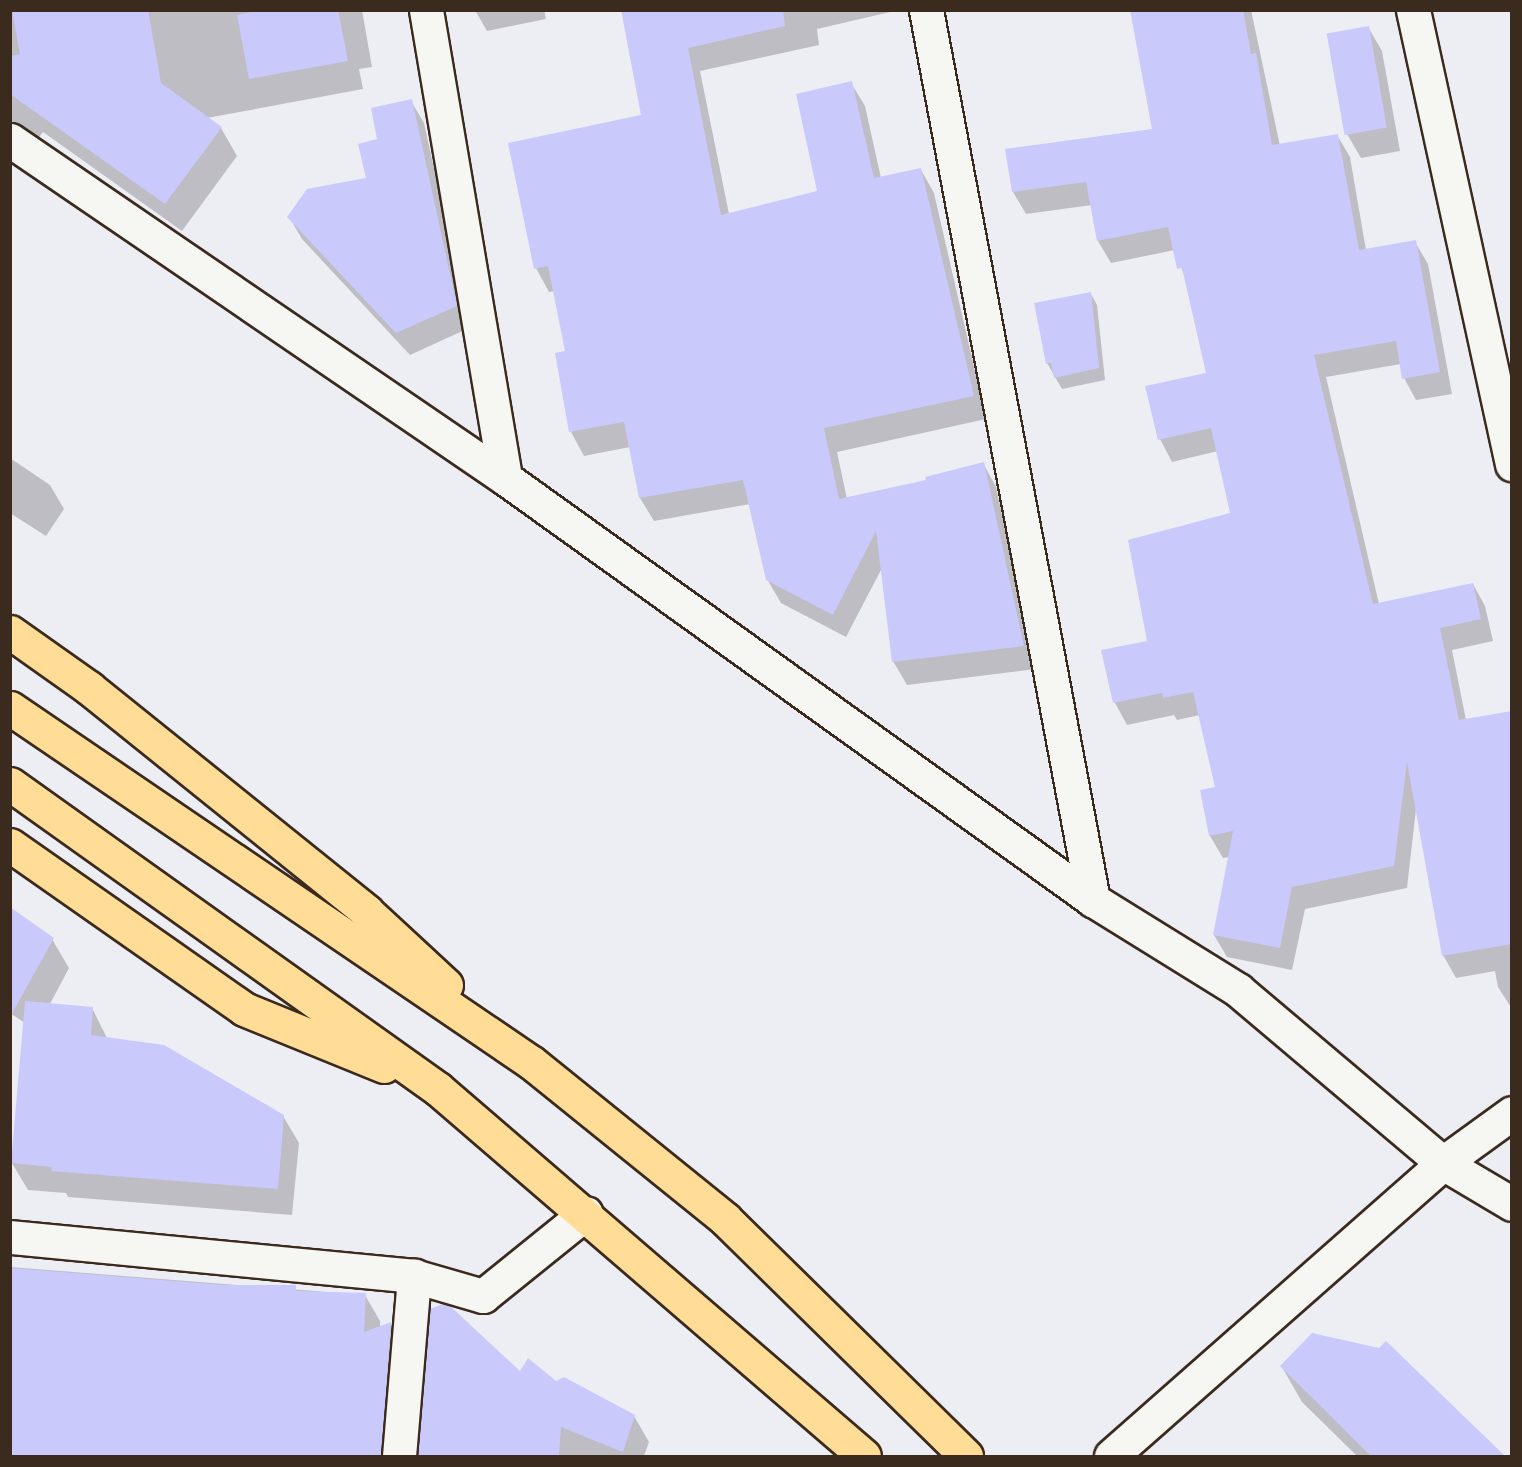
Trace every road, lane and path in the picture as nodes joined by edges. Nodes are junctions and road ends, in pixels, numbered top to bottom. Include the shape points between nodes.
1 (426, 10) edge
2 (926, 10) edge
3 (1413, 10) edge
4 (10, 140) edge
5 (1512, 464) edge
6 (505, 478) junction
7 (10, 632) edge
8 (10, 708) edge
9 (11, 785) edge
10 (10, 845) edge
11 (1093, 900) junction
12 (532, 1063) junction
13 (438, 1089) junction
14 (1512, 1113) edge
15 (1443, 1164) junction
16 (1512, 1204) edge
17 (586, 1213) junction
18 (10, 1237) edge
19 (414, 1276) junction
20 (399, 1456) edge
21 (864, 1456) edge
22 (966, 1456) edge
23 (1111, 1456) edge

1 - 6 street
2 - 11 street
3 - 5 street
4 - 6 street
6 - 11 street
7 - 12 highway via 89,688 366,912
8 - 12 highway
9 - 13 highway
10 - 13 highway via 244,1009
11 - 15 street via 1238,990
12 - 22 highway via 725,1219
13 - 17 highway
14 - 15 street
15 - 16 street
15 - 23 street
17 - 19 street via 483,1296
17 - 21 highway
18 - 19 street
19 - 20 street

